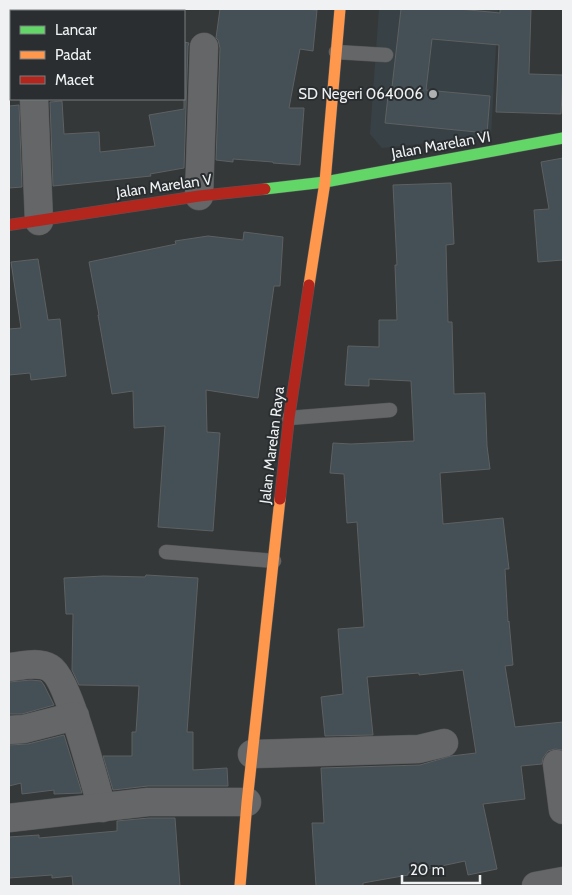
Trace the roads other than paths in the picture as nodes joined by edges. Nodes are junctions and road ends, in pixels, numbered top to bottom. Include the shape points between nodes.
1 (340, 9) edge
2 (204, 47) dead end
3 (336, 52) junction
4 (386, 55) dead end
5 (34, 100) edge
6 (563, 138) edge
7 (325, 182) junction
8 (199, 196) junction
9 (40, 221) junction
10 (9, 226) edge
11 (390, 410) dead end
12 (289, 418) junction
13 (166, 552) dead end
14 (274, 561) junction
15 (9, 667) edge
16 (75, 716) junction
17 (9, 730) edge
18 (444, 743) dead end
19 (252, 754) junction
20 (556, 764) dead end
21 (247, 802) junction
22 (102, 808) junction
23 (563, 810) edge
24 (9, 818) edge
25 (563, 881) edge
26 (240, 886) edge
27 (536, 886) edge

1 - 3 main road, Jalan Marelan Raya
2 - 8 street
3 - 4 lane
3 - 7 main road, Jalan Marelan Raya
5 - 9 street
6 - 7 main road, Jalan Marelan VI
7 - 8 main road, Jalan Marelan V
7 - 12 main road, Jalan Marelan Raya
8 - 9 main road, Jalan Marelan V
9 - 10 main road, Jalan Marelan V
11 - 12 lane
12 - 14 main road, Jalan Marelan Raya
13 - 14 lane
14 - 19 main road, Jalan Marelan Raya
15 - 16 street via 32,665 51,669 59,679
16 - 17 street
16 - 22 street
18 - 19 street via 419,749
19 - 21 main road, Jalan Marelan Raya
20 - 23 street
21 - 22 street via 148,802
21 - 26 main road, Jalan Marelan Raya
22 - 24 street
25 - 27 street

